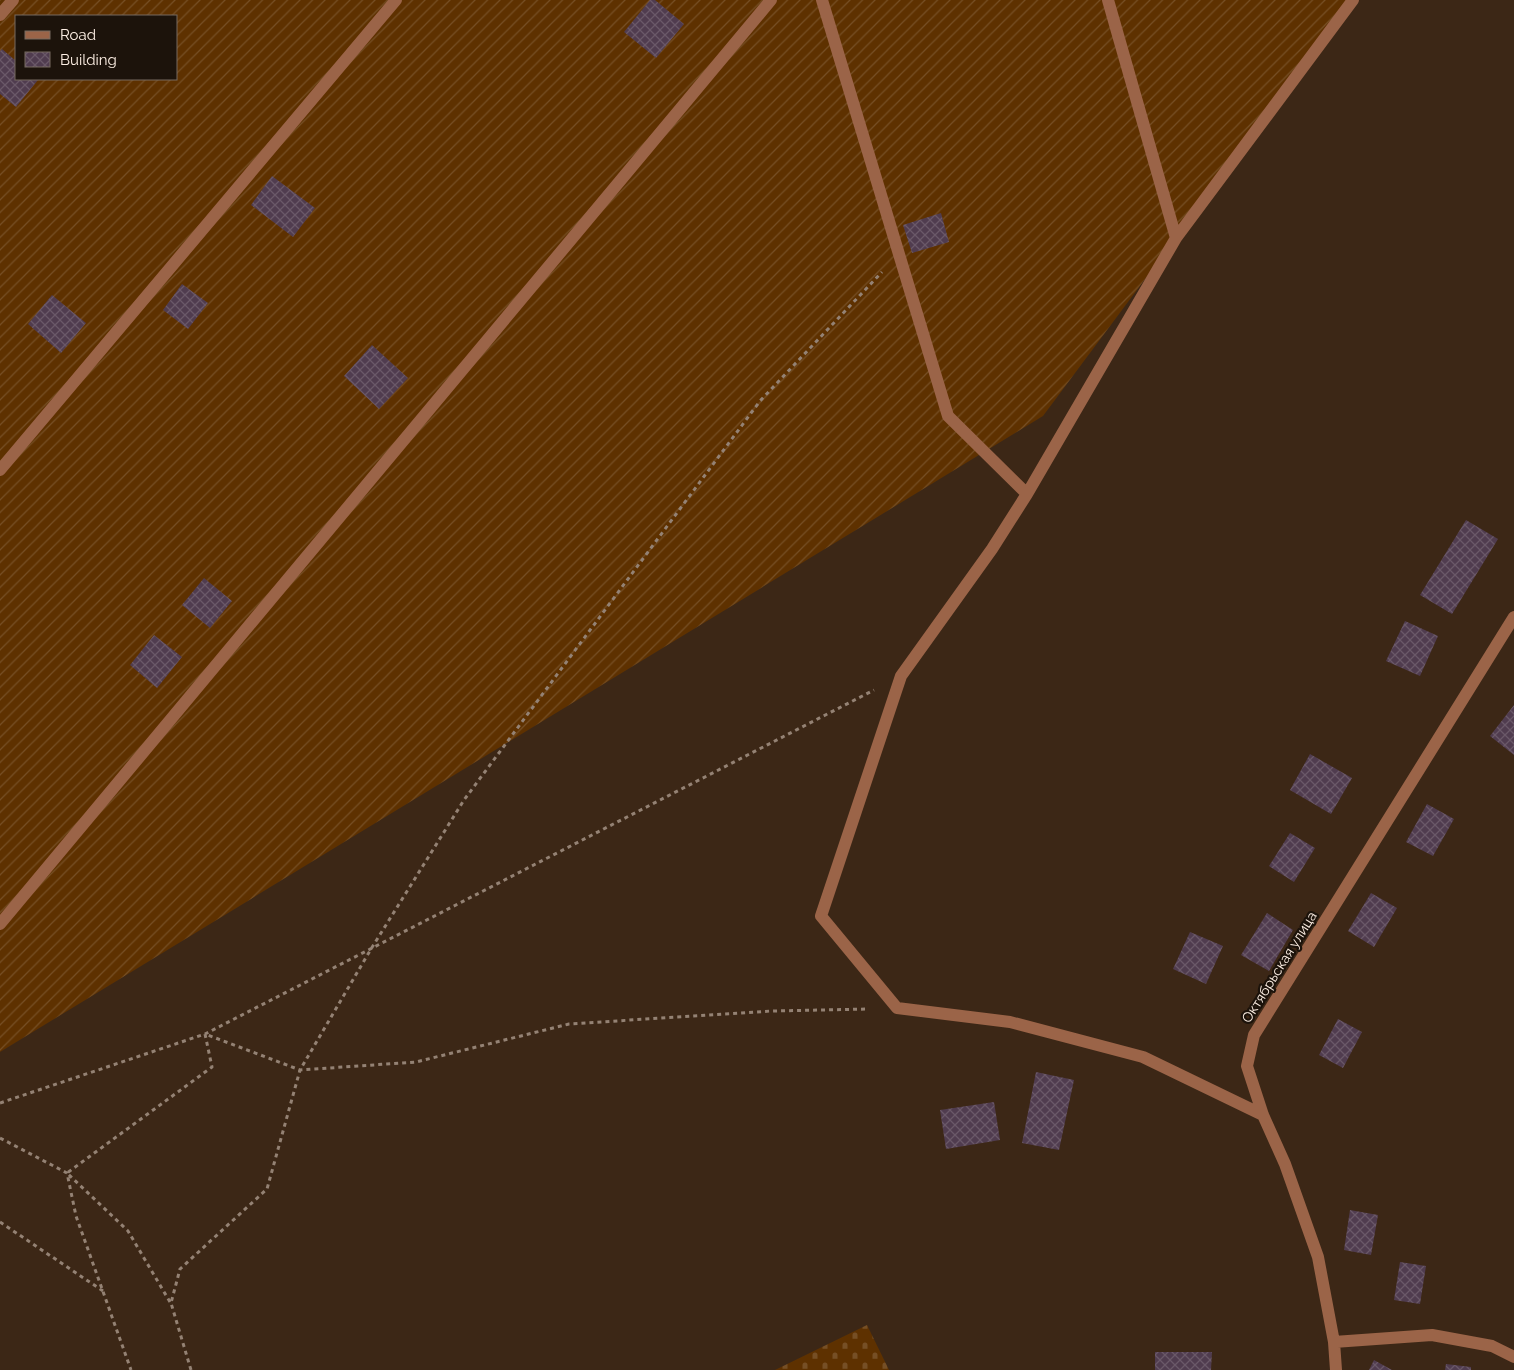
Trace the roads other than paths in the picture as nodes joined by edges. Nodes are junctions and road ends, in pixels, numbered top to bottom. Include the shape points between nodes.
1 (13, 0) edge
2 (396, 0) edge
3 (771, 0) edge
4 (822, 0) edge
5 (1108, 0) edge
6 (1353, 0) edge
7 (0, 16) edge
8 (1176, 238) junction
9 (0, 470) edge
10 (1027, 494) junction
11 (1514, 616) edge
12 (0, 924) edge
13 (1263, 1114) junction
14 (1334, 1342) junction
15 (1514, 1357) edge
16 (1336, 1370) edge

1 - 7 street
2 - 9 street
3 - 12 street
4 - 10 street via 948,416
5 - 8 street
6 - 8 street
8 - 10 street
10 - 13 street via 992,549 901,676 821,916 897,1008 1010,1022 1143,1057
11 - 13 street, Октябрьская улица via 1254,1035 1247,1066
13 - 14 street, Октябрьская улица via 1285,1164 1318,1257
14 - 15 street via 1432,1335 1492,1346
14 - 16 street, Октябрьская улица

